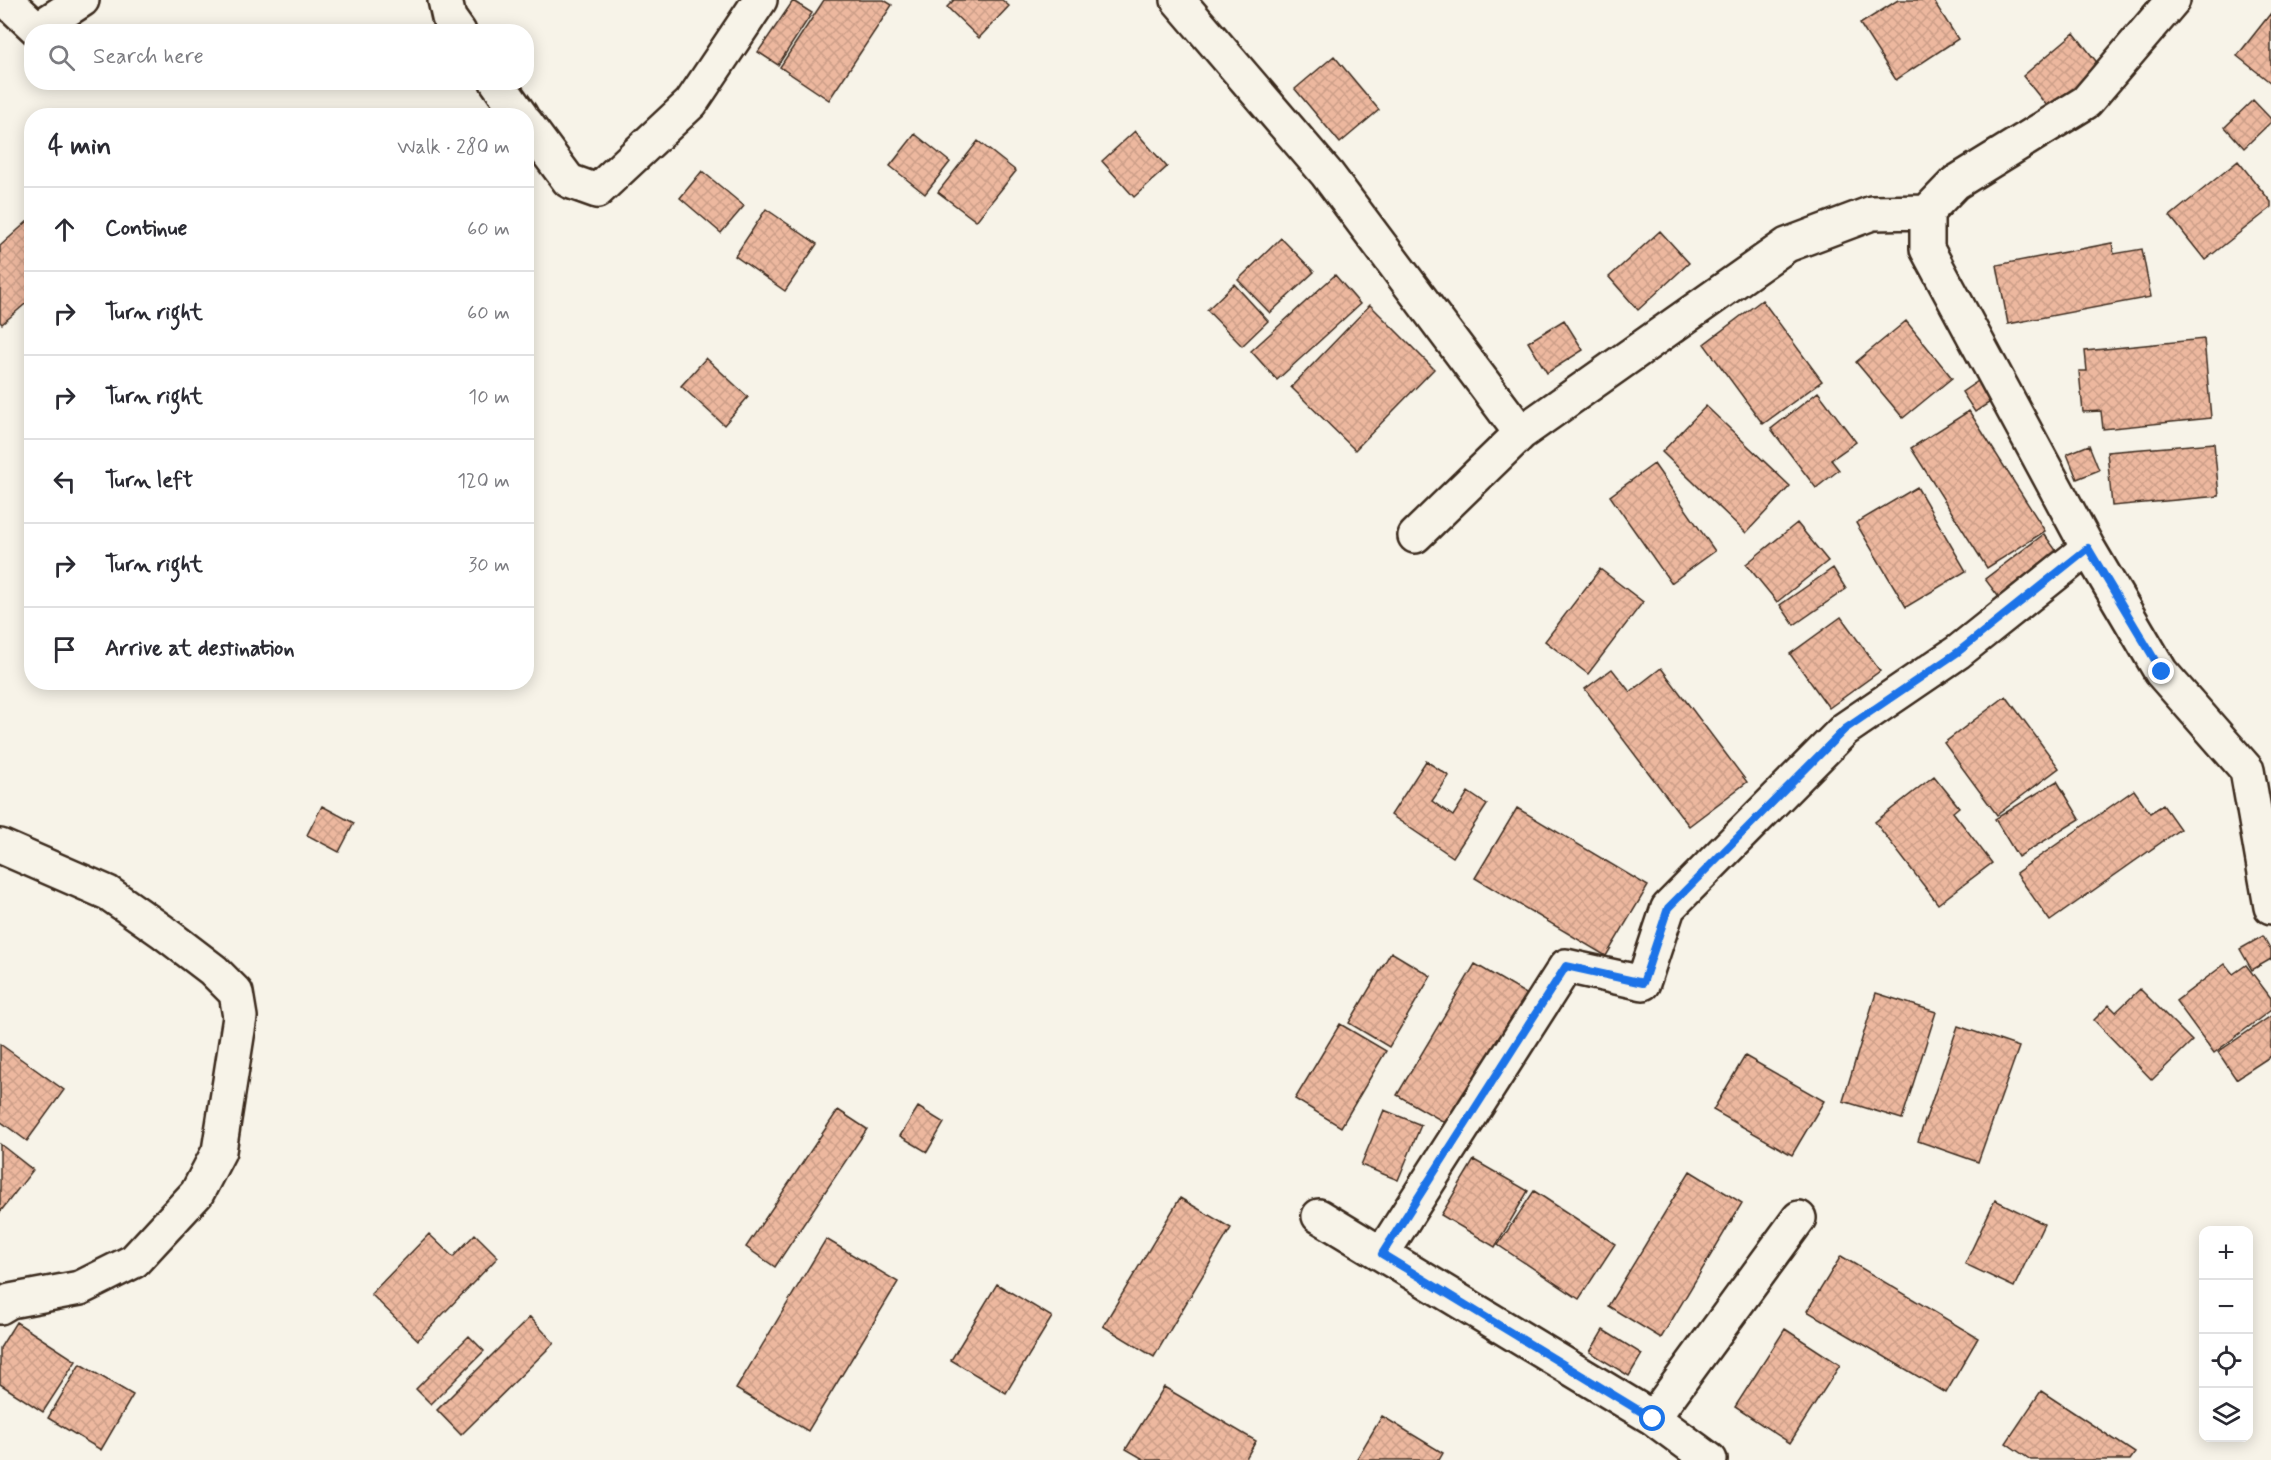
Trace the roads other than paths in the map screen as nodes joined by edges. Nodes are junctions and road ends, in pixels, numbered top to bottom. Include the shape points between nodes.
1 (6, 0) edge
2 (82, 0) edge
3 (445, 0) edge
4 (760, 0) edge
5 (1178, 0) edge
6 (2173, 0) edge
7 (32, 24) edge
8 (45, 24) edge
9 (453, 24) edge
10 (503, 90) edge
11 (515, 108) edge
12 (534, 134) edge
13 (1927, 212) junction
14 (1521, 433) junction
15 (1415, 536) dead end
16 (2088, 548) junction
17 (2259, 762) edge
18 (0, 846) edge
19 (2271, 906) edge
20 (1319, 1216) dead end
21 (1799, 1218) dead end
22 (1382, 1254) junction
23 (0, 1307) edge
24 (1653, 1419) junction
25 (1710, 1460) edge

1 - 7 street
2 - 8 street
3 - 9 street
4 - 12 street via 691,103 597,191 569,181
5 - 14 street via 1327,174
6 - 13 street via 2086,102 1955,183
10 - 11 street
13 - 14 street via 1872,213 1787,245
13 - 16 street via 1927,249
14 - 15 street
16 - 17 street via 2162,672
16 - 22 street via 1958,652 1845,729 1668,908 1643,983 1566,966
17 - 19 street
18 - 23 street via 108,893 162,931 236,993 240,1017 219,1151 197,1193 134,1261 80,1288 10,1301
20 - 22 street
21 - 24 street
22 - 24 street
24 - 25 street

